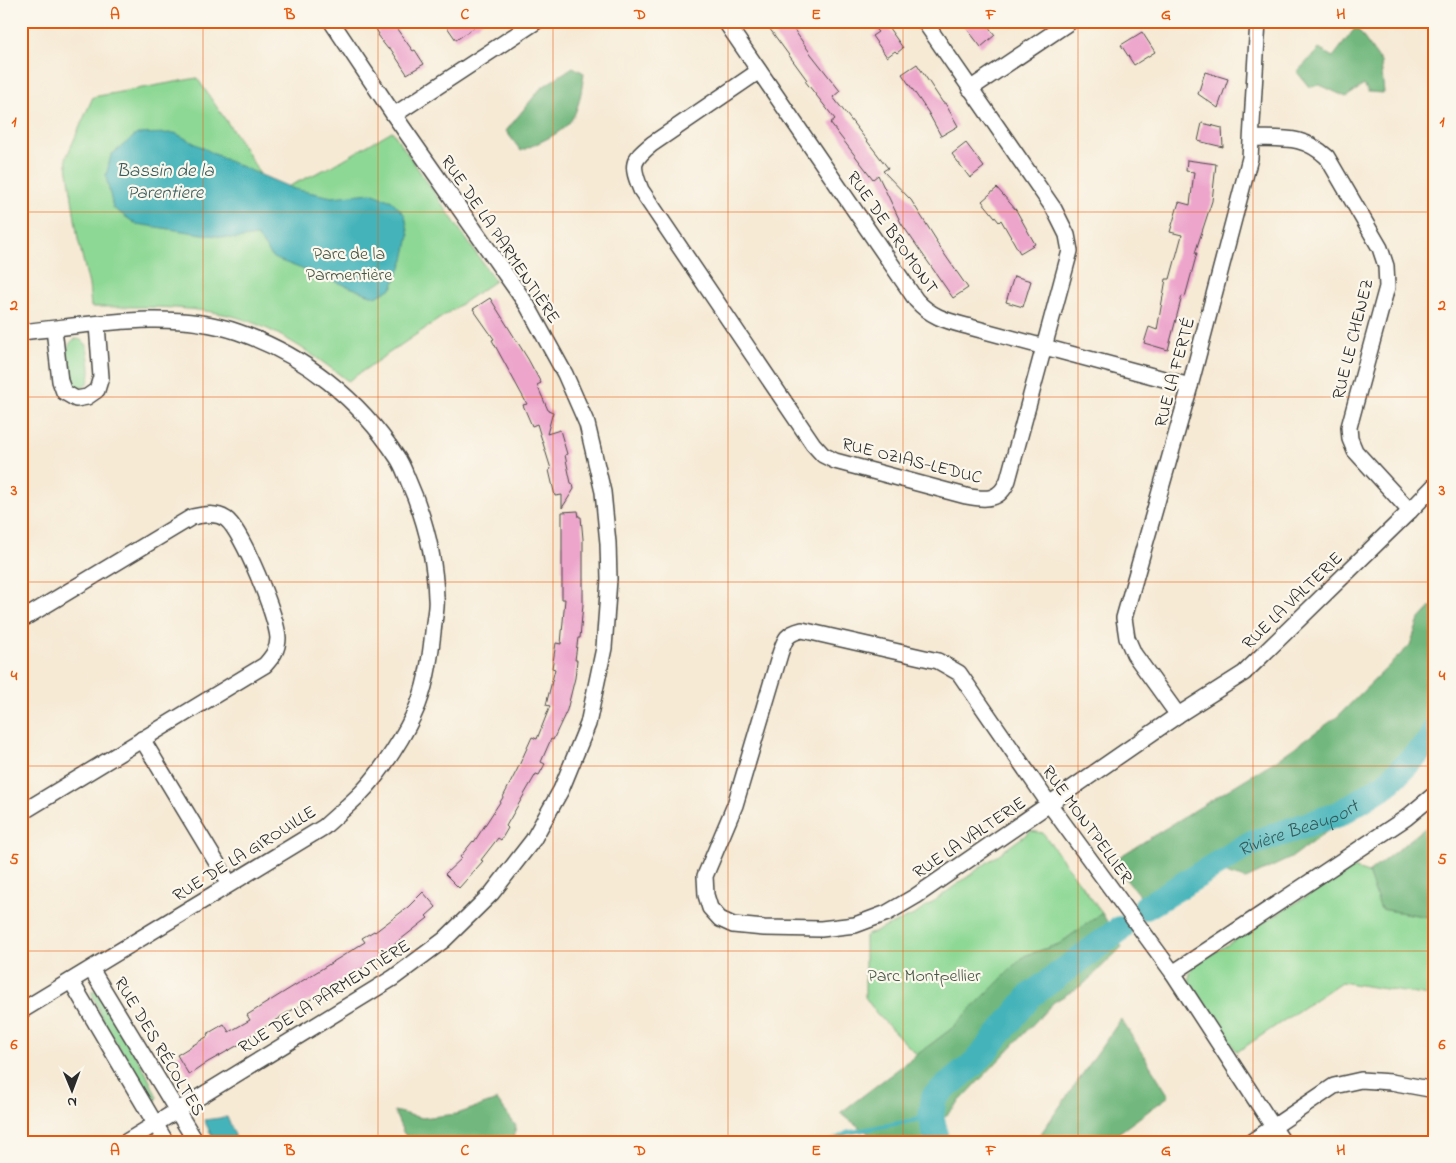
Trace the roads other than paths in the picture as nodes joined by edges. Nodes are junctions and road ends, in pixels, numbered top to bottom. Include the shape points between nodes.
1 (331, 21) edge
2 (537, 21) edge
3 (726, 21) edge
4 (924, 21) edge
5 (1071, 21) edge
6 (1258, 21) edge
7 (759, 71) junction
8 (970, 89) junction
9 (394, 115) junction
10 (1252, 138) junction
11 (97, 325) junction
12 (54, 329) junction
13 (21, 332) edge
14 (1044, 347) junction
15 (1190, 386) junction
16 (1435, 485) edge
17 (1410, 511) junction
18 (21, 620) edge
19 (791, 633) joint
20 (1178, 715) junction
21 (142, 739) junction
22 (1435, 794) edge
23 (1050, 805) junction
24 (21, 813) edge
25 (229, 883) junction
26 (91, 969) junction
27 (1173, 974) junction
28 (72, 982) junction
29 (21, 1011) edge
30 (1435, 1090) edge
31 (178, 1110) junction
32 (156, 1123) junction
33 (1273, 1127) junction
34 (126, 1142) edge
35 (166, 1142) edge
36 (196, 1142) edge
37 (1251, 1142) edge
38 (1283, 1142) edge

1 - 9 street, RUE DE LA PARMENTIÈRE
2 - 9 street
3 - 7 street, RUE DE BROMONT
4 - 8 street, RUE OZIAS-LEDUC
5 - 8 street
6 - 10 street, RUE LA FERTÉ
7 - 14 street, RUE DE BROMONT via 926,312 961,325
7 - 14 street, RUE OZIAS-LEDUC via 652,144 639,155 634,166 641,190 823,455 835,462 966,496 993,498 1004,491 1008,480
8 - 14 street, RUE OZIAS-LEDUC via 1054,209 1067,235 1070,251
9 - 31 street, RUE DE LA PARMENTIÈRE via 527,305 565,374 587,424 603,492 609,579 604,648 588,724 561,790 533,840 492,893 444,940 393,978
10 - 15 street, RUE LA FERTÉ via 1250,158
10 - 17 street, RUE LE CHENEZ via 1300,140 1317,148 1328,158 1380,248 1386,266 1387,287 1349,427 1350,439 1355,451
11 - 12 street, RUE DE LA GIROUILLE
11 - 12 street via 101,376 96,390 87,397 76,399 64,392 60,381
11 - 25 street, RUE DE LA GIROUILLE via 139,320 192,322 237,332 311,368 372,422 398,459 420,507 431,553 436,598 431,657 418,705 396,748 362,792 324,827
12 - 13 street, RUE DE LA GIROUILLE
14 - 15 street, RUE DE BROMONT
15 - 20 street, RUE LA FERTÉ via 1124,618 1134,654
16 - 17 street, RUE LA VALTERIE
17 - 20 street, RUE LA VALTERIE via 1244,672
18 - 21 street via 192,517 209,514 226,519 256,570 272,612 278,638 275,653 265,665
19 - 23 street, RUE MONTPELLIER via 802,630 938,661 959,674
19 - 23 street, RUE LA VALTERIE via 784,641 734,804 705,876 710,908 720,918 733,925 764,928 822,929 855,924 887,913 916,896
20 - 23 street, RUE LA VALTERIE
21 - 24 street
21 - 25 street
22 - 27 street via 1406,818
23 - 27 street, RUE MONTPELLIER
25 - 26 street, RUE DE LA GIROUILLE
26 - 28 street, RUE DE LA GIROUILLE
26 - 31 street, RUE DES RÉCOLTES
27 - 33 street, RUE MONTPELLIER
28 - 29 street, RUE DE LA GIROUILLE
28 - 32 street
30 - 33 street via 1361,1080 1334,1086
31 - 32 street, RUE DE LA PARMENTIÈRE
31 - 36 street, RUE DES RÉCOLTES
32 - 34 street, RUE DE LA PARMENTIÈRE
32 - 35 street
33 - 37 street
33 - 38 street, RUE MONTPELLIER

